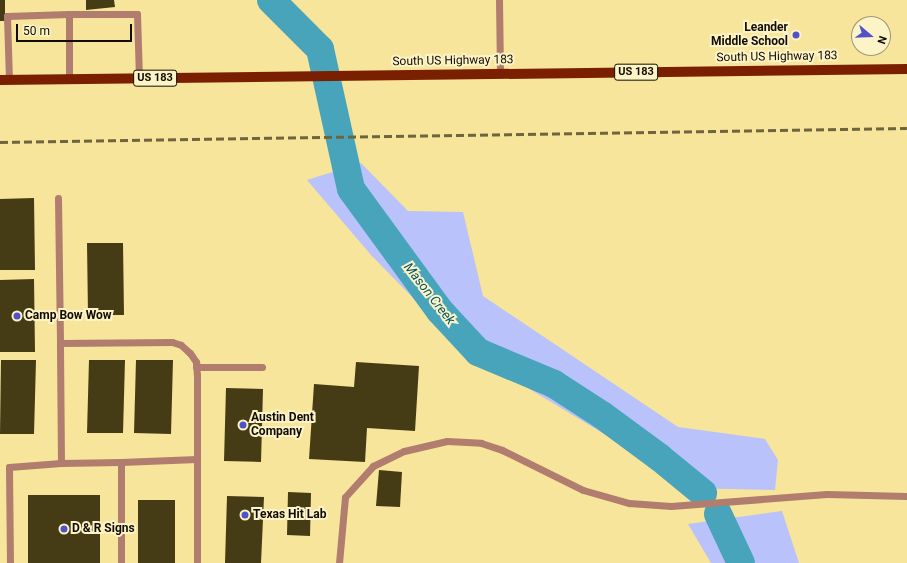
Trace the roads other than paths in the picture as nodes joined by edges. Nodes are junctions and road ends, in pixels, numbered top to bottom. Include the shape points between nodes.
1 (499, 0) edge
2 (68, 14) junction
3 (907, 69) edge
4 (500, 73) junction
5 (139, 78) junction
6 (69, 79) junction
7 (4, 80) edge
8 (58, 198) dead end
9 (60, 343) junction
10 (262, 367) dead end
11 (196, 368) junction
12 (197, 459) junction
13 (121, 462) junction
14 (61, 463) junction
15 (907, 496) edge
16 (10, 563) edge
17 (121, 563) edge
18 (197, 563) edge
19 (339, 563) edge

1 - 4 lane
2 - 5 lane via 137,14
2 - 6 lane
2 - 7 lane via 7,16
3 - 4 main road, South US Highway 183 / US 183
4 - 5 main road, South US Highway 183 / US 183
5 - 6 main road, South US Highway 183 / US 183
6 - 7 main road, South US Highway 183 / US 183
8 - 9 lane
9 - 11 lane via 172,342 182,344 190,353
9 - 14 lane
10 - 11 lane
11 - 12 lane
12 - 13 lane
12 - 18 lane
13 - 14 lane
13 - 17 lane
14 - 16 lane via 9,467
15 - 19 lane via 827,494 672,506 629,503 583,490 502,450 481,443 447,441 404,451 373,466 345,497

